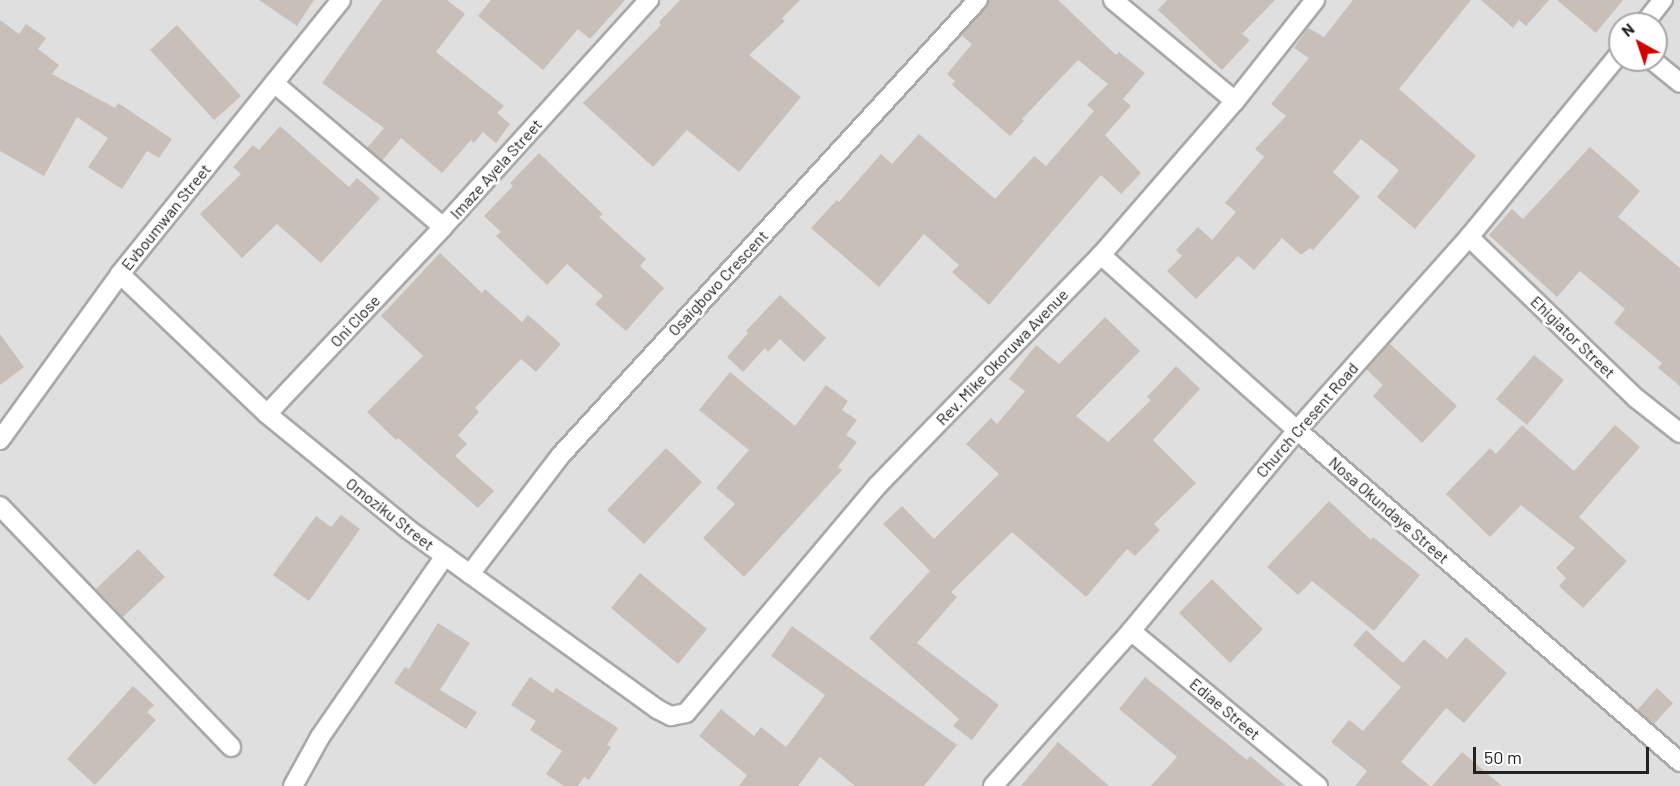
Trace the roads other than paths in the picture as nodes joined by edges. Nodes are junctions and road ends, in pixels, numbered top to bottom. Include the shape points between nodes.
1 (341, 0) edge
2 (649, 0) edge
3 (978, 0) edge
4 (1113, 0) edge
5 (1315, 0) edge
6 (1663, 0) edge
7 (1654, 12) edge
8 (1608, 68) edge
9 (1667, 72) edge
10 (274, 83) junction
11 (1680, 83) edge
12 (1235, 101) junction
13 (443, 227) junction
14 (1469, 237) junction
15 (1101, 255) junction
16 (120, 274) junction
17 (267, 414) junction
18 (1297, 430) junction
19 (1680, 433) edge
20 (0, 440) edge
21 (0, 506) edge
22 (445, 556) junction
23 (470, 574) junction
24 (1131, 631) junction
25 (686, 713) joint
26 (231, 747) dead end
27 (1680, 762) edge
28 (1314, 785) edge
29 (293, 786) edge
30 (993, 786) edge

1 - 10 street, Evboumwan Street
2 - 13 street, Imaze Ayela Street
3 - 23 street, Osaigbovo Crescent via 561,455
4 - 12 street
5 - 12 street, Rev. Mike Okoruwa Avenue
6 - 7 street
8 - 14 street, Church Cresent Road
9 - 11 street
10 - 13 street, Imaze Ayela Street
10 - 16 street, Evboumwan Street
12 - 15 street, Rev. Mike Okoruwa Avenue
13 - 17 street, Oni Close
14 - 18 street, Church Cresent Road
14 - 19 street, Ehigiator Street via 1637,399
15 - 18 street, Nosa Okundaye Street
15 - 25 street, Rev. Mike Okoruwa Avenue via 878,485
16 - 17 street, Omoziku Street
16 - 20 street, Evboumwan Street
17 - 22 street, Omoziku Street
18 - 24 street, Church Cresent Road
18 - 27 street, Nosa Okundaye Street
21 - 26 street
22 - 23 street, Omoziku Street
22 - 29 street via 320,737
23 - 25 street, Omoziku Street via 657,709 671,716
24 - 28 street, Ediae Street
24 - 30 street, Church Cresent Road

